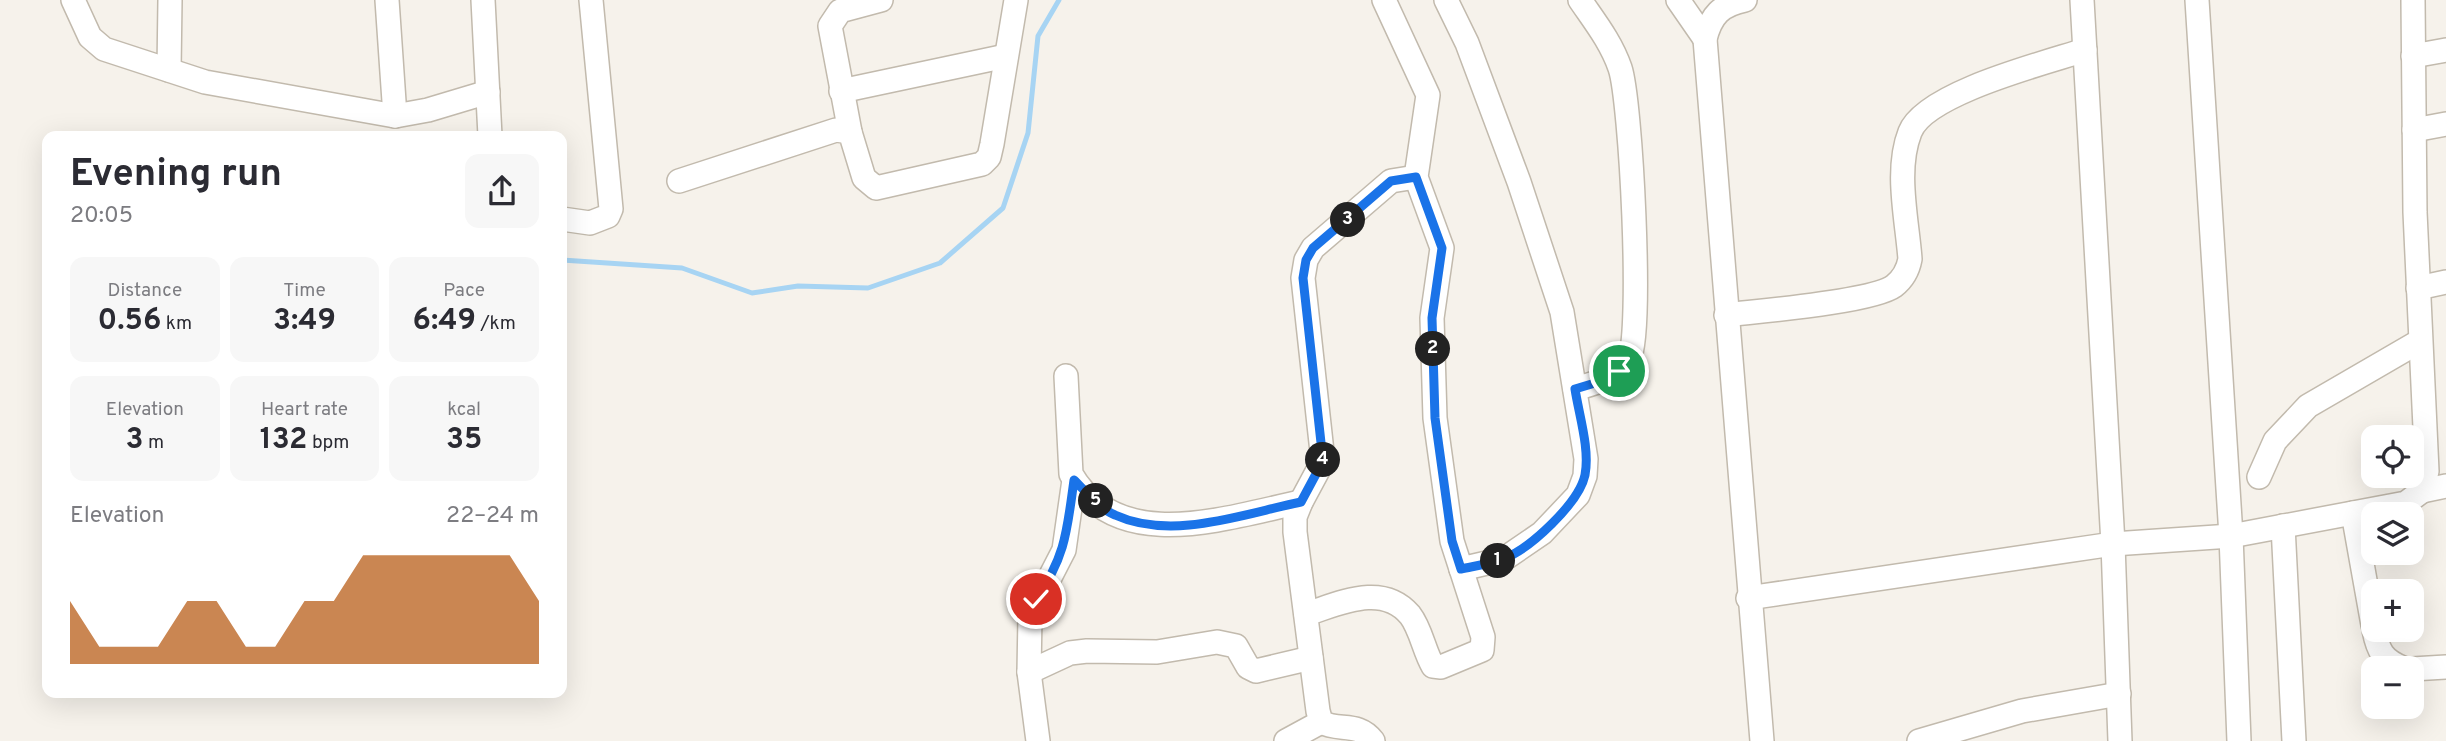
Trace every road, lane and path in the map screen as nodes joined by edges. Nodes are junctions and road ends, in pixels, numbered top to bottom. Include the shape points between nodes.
1 (73, 0) edge
2 (170, 0) edge
3 (387, 0) edge
4 (483, 0) edge
5 (590, 0) edge
6 (881, 0) edge
7 (1016, 0) edge
8 (1384, 0) edge
9 (1446, 0) edge
10 (1580, 0) edge
11 (1678, 0) edge
12 (1745, 0) edge
13 (2082, 0) edge
14 (2197, 0) edge
15 (2413, 0) edge
16 (1705, 39) junction
17 (2085, 50) junction
18 (2446, 50) edge
19 (1006, 56) junction
20 (2413, 56) junction
21 (169, 70) junction
22 (841, 91) junction
23 (488, 92) junction
24 (395, 116) junction
25 (2446, 124) edge
26 (2414, 130) junction
27 (490, 131) edge
28 (850, 132) junction
29 (1416, 177) junction
30 (679, 181) dead end
31 (567, 220) edge
32 (2446, 282) edge
33 (2418, 288) junction
34 (1726, 315) junction
35 (2420, 341) junction
36 (1066, 376) dead end
37 (1575, 389) junction
38 (2259, 477) dead end
39 (1074, 480) junction
40 (2446, 486) edge
41 (2422, 491) junction
42 (1301, 502) junction
43 (2353, 513) junction
44 (2283, 526) junction
45 (2231, 536) junction
46 (2113, 544) junction
47 (1461, 569) junction
48 (2364, 579) edge
49 (1748, 598) junction
50 (1306, 614) junction
51 (1311, 658) junction
52 (2446, 667) edge
53 (2424, 668) edge
54 (1029, 672) junction
55 (2119, 694) junction
56 (1321, 722) junction
57 (1038, 741) edge
58 (1286, 741) edge
59 (1373, 741) edge
60 (1762, 741) edge
61 (1919, 741) edge
62 (2120, 741) edge
63 (2239, 741) edge
64 (2294, 741) edge

1 - 21 street via 90,37 104,49
2 - 21 street
3 - 24 street
4 - 23 street
5 - 31 street via 611,209 600,221
6 - 22 street via 853,6 833,18 831,43
7 - 19 street
8 - 29 street via 1429,95
9 - 37 street via 1519,182 1562,312
10 - 37 street via 1608,40 1626,90 1637,303 1629,359 1605,380
11 - 16 street
12 - 16 street via 1721,8 1709,23
13 - 17 street
14 - 45 street
15 - 20 street
16 - 34 street
17 - 34 street via 1951,96 1925,112 1911,129 1902,168 1910,259 1907,272 1893,287 1858,298
17 - 46 street
18 - 20 street
19 - 22 street
19 - 28 street via 992,144 982,164 876,188 864,178
20 - 26 street
21 - 24 street via 205,82
22 - 28 street
23 - 24 street
23 - 27 street
25 - 26 street
26 - 33 street
28 - 30 street via 836,130
29 - 42 street via 1391,181 1313,248 1306,260 1305,315 1323,461
29 - 47 street via 1442,248 1432,318 1435,418 1452,541
32 - 33 street
33 - 35 street
34 - 49 street
35 - 38 street via 2308,406 2275,441
35 - 41 street via 2427,471
36 - 39 street
37 - 47 street via 1586,459 1578,495 1519,551
39 - 42 street via 1113,515 1162,525 1182,526
39 - 54 street via 1064,550 1030,616
40 - 41 street
41 - 43 street via 2406,503
42 - 50 street via 1295,532
43 - 44 street
43 - 48 street
44 - 45 street
44 - 64 street
45 - 46 street
45 - 63 street
46 - 49 street
46 - 55 street
47 - 50 street via 1483,637 1482,650 1441,667 1433,666 1410,615 1379,597
49 - 60 street
50 - 51 street
51 - 54 street via 1256,671 1248,667 1236,646 1217,642 1157,652 1070,653
51 - 56 street
52 - 53 street
54 - 57 street
55 - 61 street via 2022,711
55 - 62 street
56 - 58 street
56 - 59 street via 1361,730

